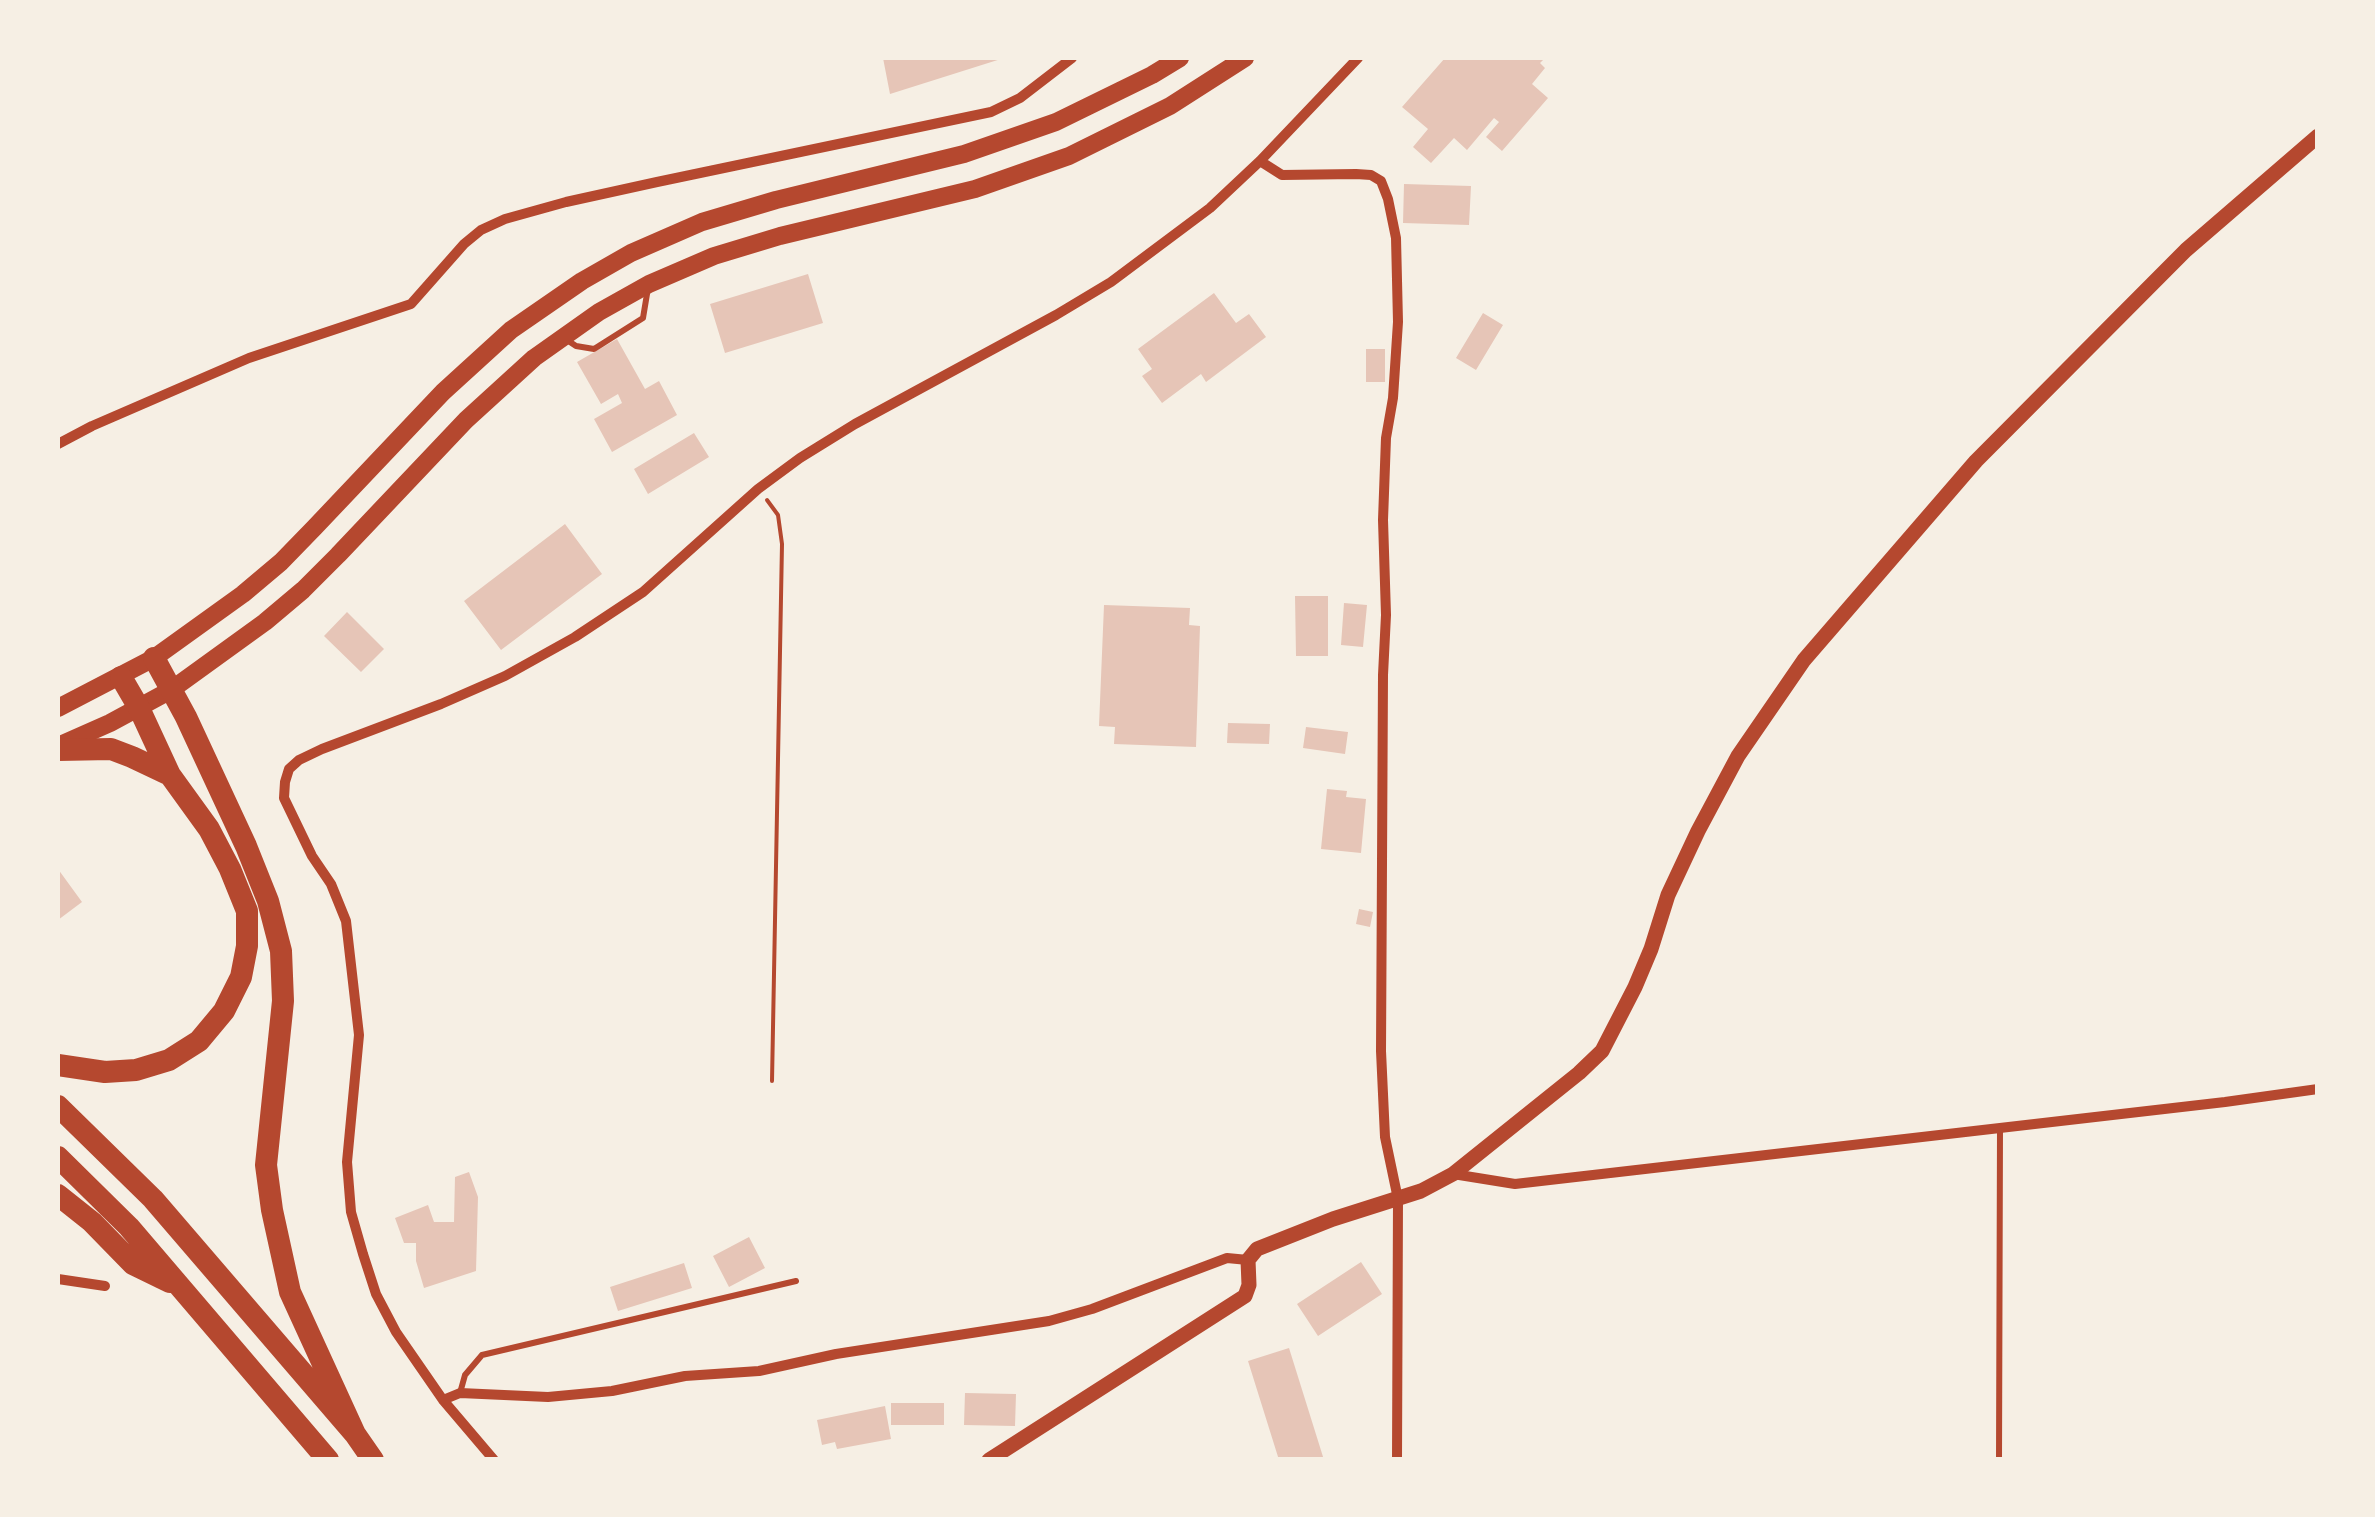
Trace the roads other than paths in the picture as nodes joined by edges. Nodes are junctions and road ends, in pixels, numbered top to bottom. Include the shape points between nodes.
1 (1072, 58) edge
2 (1180, 58) edge
3 (1246, 58) edge
4 (1358, 58) edge
5 (2318, 136) edge
6 (1260, 161) junction
7 (648, 284) junction
8 (562, 337) junction
9 (58, 444) edge
10 (154, 658) junction
11 (121, 677) junction
12 (171, 690) junction
13 (58, 708) edge
14 (139, 708) junction
15 (58, 748) edge
16 (170, 776) junction
17 (58, 1065) edge
18 (2318, 1088) edge
19 (58, 1106) edge
20 (2000, 1128) junction
21 (58, 1157) edge
22 (1453, 1174) junction
23 (58, 1195) edge
24 (1398, 1198) junction
25 (1248, 1260) junction
26 (58, 1279) edge
27 (796, 1281) dead end
28 (105, 1286) dead end
29 (182, 1288) junction
30 (460, 1393) junction
31 (443, 1400) junction
32 (355, 1434) junction
33 (328, 1460) edge
34 (373, 1460) edge
35 (494, 1460) edge
36 (989, 1460) edge
37 (1397, 1460) edge
38 (1998, 1460) edge

1 - 9 street via 991,112 505,219 464,244 411,304 249,358
2 - 10 main road via 1056,122 964,154 702,222 582,281 511,330 443,392 280,562
3 - 7 main road via 1170,106 1069,156 975,189 714,256
4 - 6 street
5 - 22 street via 2186,250 1976,461 1804,660 1738,756 1698,831 1652,949 1602,1051
6 - 24 street via 1282,175 1371,175 1388,198 1396,238 1398,322 1382,520 1381,1051
6 - 31 street via 1111,282 800,458 643,592 575,636 506,676 289,769 284,798 346,920 359,1034 347,1162 351,1212 376,1294
7 - 8 main road
7 - 8 lane via 643,318 594,349
8 - 12 main road via 466,420 303,590
10 - 11 main road
10 - 12 highway
11 - 13 main road
11 - 14 highway
12 - 14 main road
12 - 32 highway via 246,846 282,950 266,1165 272,1210 290,1292
14 - 15 main road
14 - 16 highway
15 - 16 highway via 111,749
16 - 17 highway via 208,829 246,911 241,977 199,1041 169,1060 105,1072
18 - 20 street
19 - 32 highway via 153,1199
20 - 22 street via 1515,1184
20 - 38 lane
21 - 29 highway
22 - 24 street
23 - 29 highway via 133,1264
24 - 25 street via 1276,1240
24 - 37 street
25 - 30 street via 1226,1258 1049,1321 759,1370 548,1397
25 - 36 street via 1246,1296
26 - 28 street
27 - 30 lane via 482,1355
29 - 33 highway
30 - 31 street
31 - 35 street
32 - 34 highway

